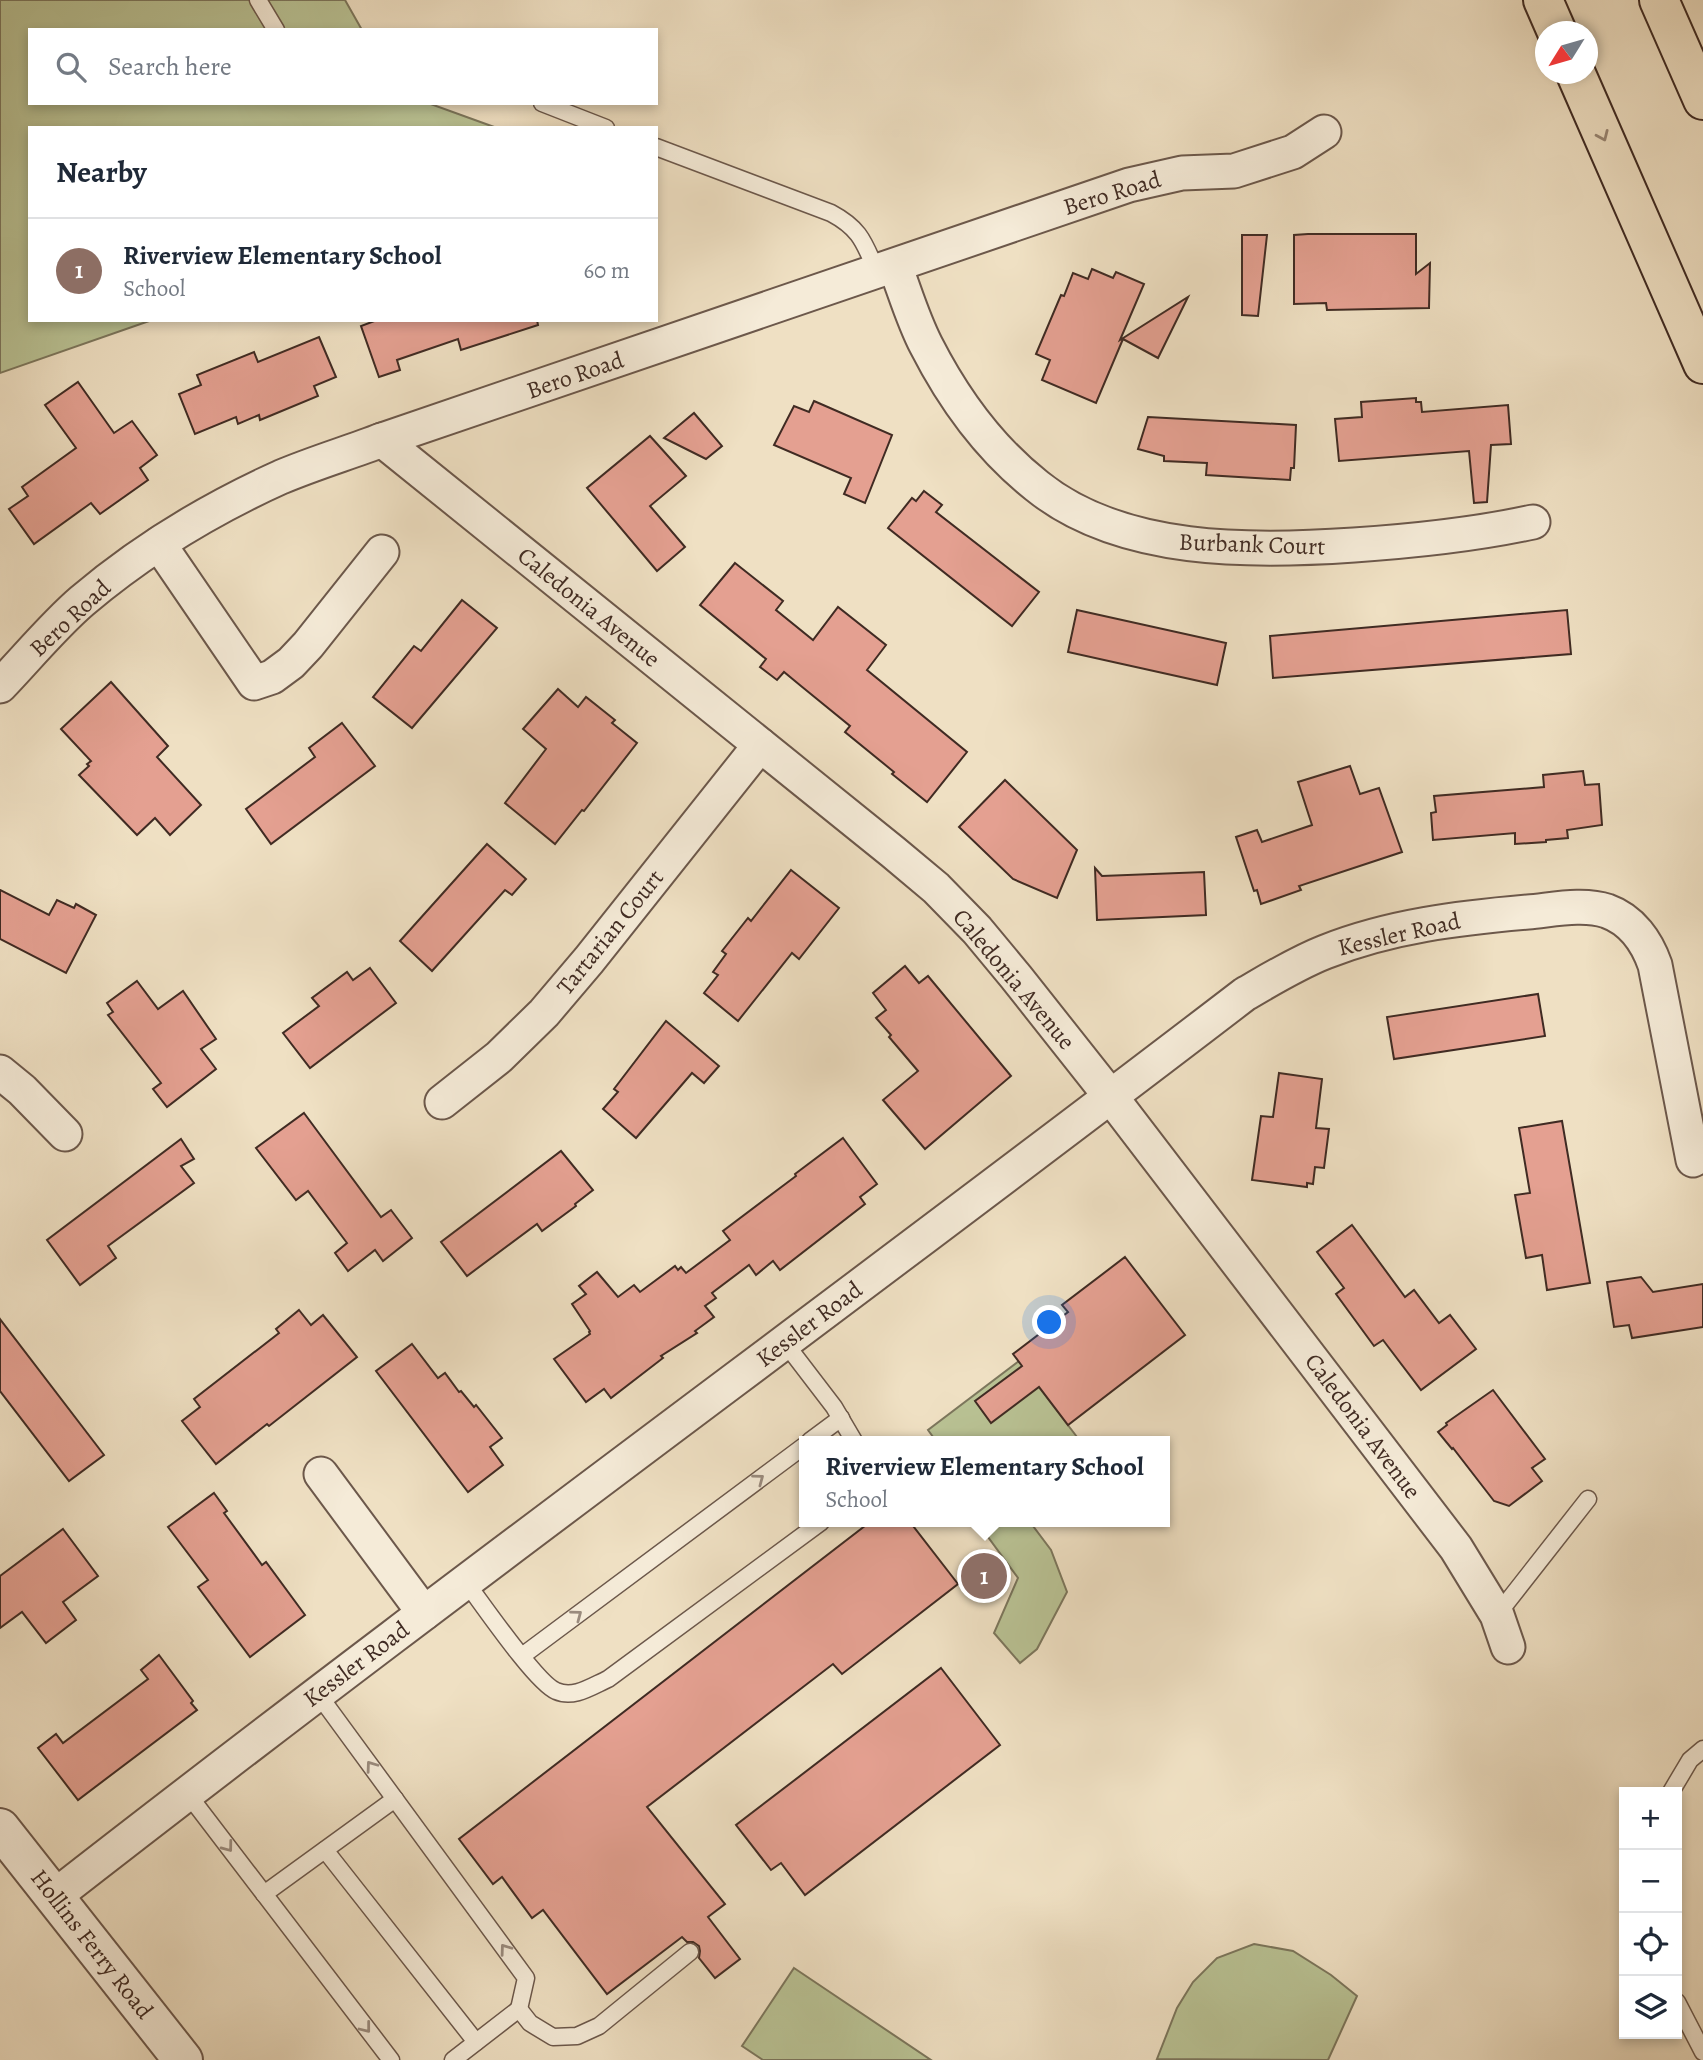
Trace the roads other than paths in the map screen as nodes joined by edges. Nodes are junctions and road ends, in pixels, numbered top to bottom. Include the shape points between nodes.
1 (258, 0) edge
2 (1543, 0) edge
3 (1659, 0) edge
4 (1552, 21) edge
5 (275, 28) edge
6 (1580, 84) edge
7 (1703, 100) edge
8 (547, 105) edge
9 (601, 126) edge
10 (1324, 132) dead end
11 (658, 148) edge
12 (886, 269) junction
13 (1703, 364) edge
14 (382, 440) junction
15 (1533, 522) dead end
16 (159, 544) junction
17 (382, 552) dead end
18 (0, 686) edge
19 (760, 745) junction
20 (0, 1072) edge
21 (1111, 1097) junction
22 (442, 1102) dead end
23 (65, 1134) dead end
24 (1693, 1160) dead end
25 (785, 1343) junction
26 (841, 1418) junction
27 (817, 1436) edge
28 (851, 1436) edge
29 (799, 1450) edge
30 (321, 1474) dead end
31 (1588, 1499) dead end
32 (814, 1527) edge
33 (465, 1581) junction
34 (424, 1612) junction
35 (1497, 1615) junction
36 (1508, 1647) dead end
37 (522, 1656) junction
38 (318, 1694) junction
39 (1703, 1749) edge
40 (1674, 1787) edge
41 (187, 1793) junction
42 (395, 1799) junction
43 (0, 1828) edge
44 (325, 1850) junction
45 (264, 1894) junction
46 (55, 1896) junction
47 (690, 1952) dead end
48 (519, 2010) junction
49 (1682, 2012) edge
50 (476, 2042) junction
51 (1703, 2052) edge
52 (183, 2060) edge
53 (391, 2060) edge
54 (453, 2060) edge

1 - 5 lane
2 - 4 highway
3 - 7 highway
6 -> 13 highway
8 - 9 lane
10 - 12 street, Bero Road via 1293,152 1263,163 1129,185
11 - 12 lane via 831,213 859,233
12 - 14 street, Bero Road
12 - 15 street, Burbank Court via 970,416 1037,487 1074,511 1167,541 1290,549 1416,541
14 - 16 street, Bero Road via 282,477 219,507
14 - 19 street, Caledonia Avenue
16 - 17 street via 254,683 272,677 299,654
16 - 18 street, Bero Road via 80,603
19 - 21 street, Caledonia Avenue via 936,888 1008,968
19 - 22 street, Tartarian Court via 544,1013 499,1057
20 - 23 street
21 - 24 street, Kessler Road via 1245,994 1324,952 1436,921 1582,907 1607,911 1626,922 1648,947
21 - 25 street, Kessler Road
21 - 35 street, Caledonia Avenue via 1456,1548
25 - 26 lane
25 - 33 street, Kessler Road
26 - 27 lane
26 - 28 lane
37 -> 29 lane
30 - 34 street
31 - 35 lane
32 - 37 lane via 608,1679 575,1694 556,1691
33 - 34 street, Kessler Road
33 - 37 lane
34 - 38 street, Kessler Road
35 - 36 street, Caledonia Avenue
38 - 41 street, Kessler Road
42 -> 38 lane
39 - 40 lane via 1689,1760
41 -> 45 lane
41 - 46 street, Kessler Road
42 - 44 lane
48 -> 42 lane via 526,1978
43 - 46 street, Hollins Ferry Road
44 - 45 lane
44 - 50 lane
45 -> 53 lane
46 - 52 street, Hollins Ferry Road
47 - 48 lane via 599,2026 577,2036 554,2037 530,2023
48 - 50 lane
49 - 51 lane
50 - 54 lane

